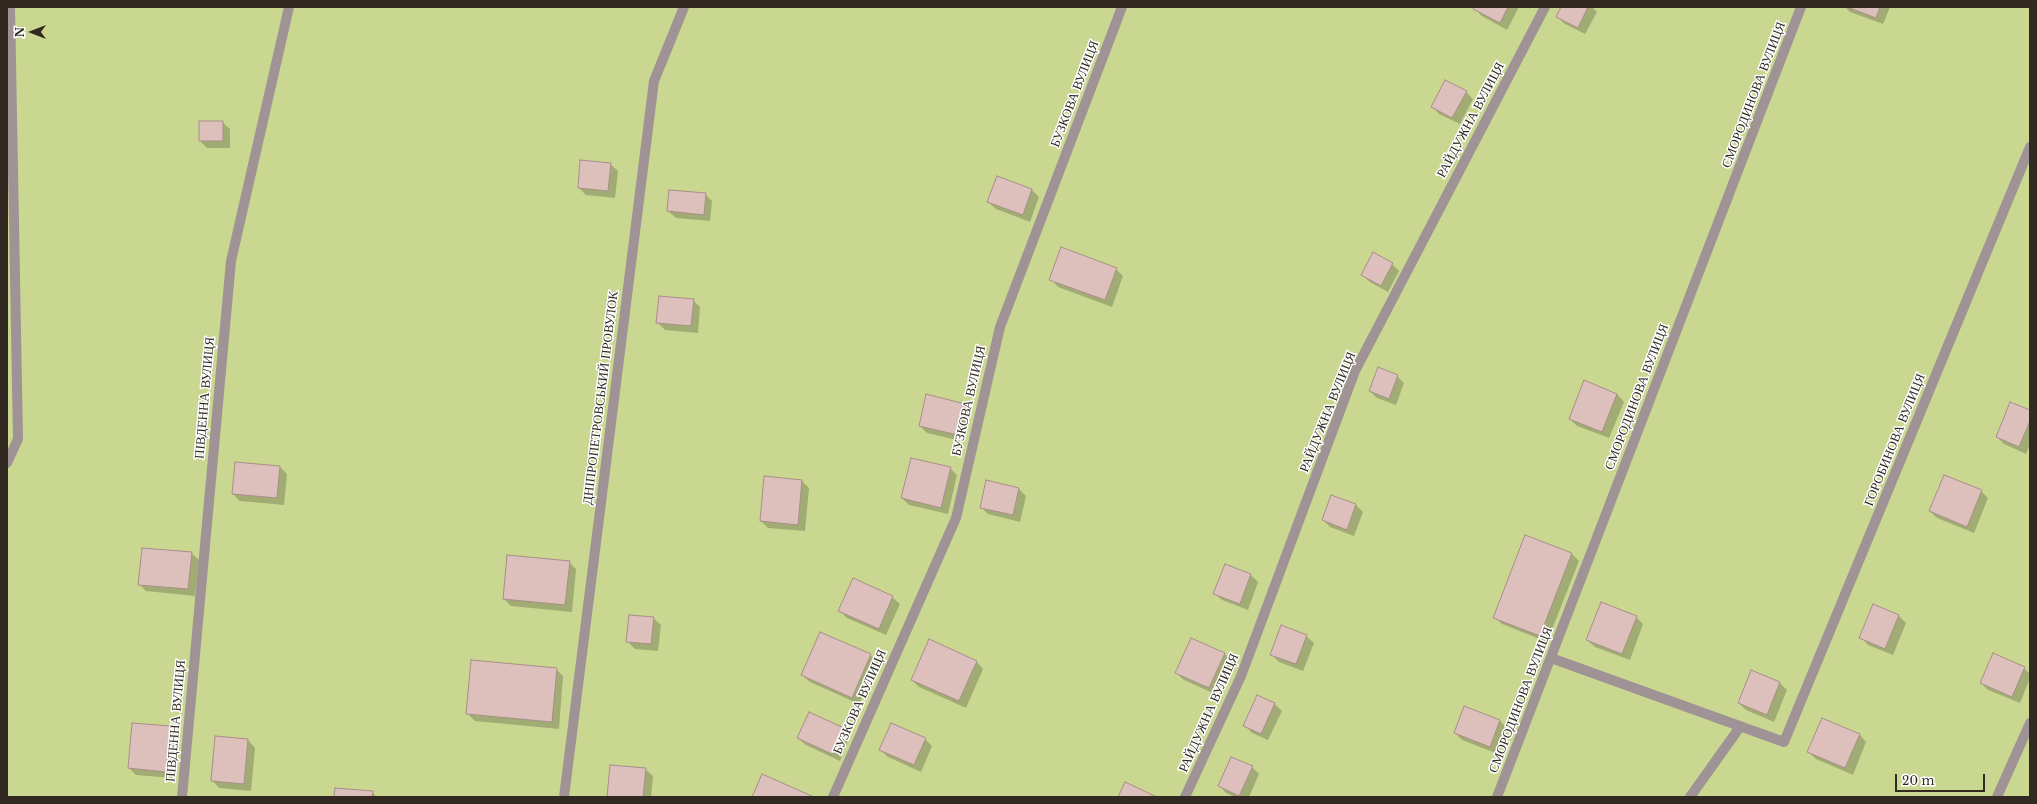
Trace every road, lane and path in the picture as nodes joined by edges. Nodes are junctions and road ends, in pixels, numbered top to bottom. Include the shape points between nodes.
1 (10, 7) edge
2 (289, 7) edge
3 (684, 7) edge
4 (1122, 7) edge
5 (1545, 7) edge
6 (1801, 7) edge
7 (2030, 147) edge
8 (7, 463) edge
9 (1551, 658) junction
10 (2030, 723) edge
11 (1740, 727) junction
12 (182, 797) edge
13 (564, 797) edge
14 (833, 797) edge
15 (1186, 797) edge
16 (1497, 797) edge
17 (1690, 797) edge
18 (1997, 797) edge

1 - 8 lane via 18,439
2 - 12 lane, ПІВДЕННА ВУЛИЦЯ via 231,261
3 - 13 lane, ДНІПРОПЕТРОВСЬКИЙ ПРОВУЛОК via 654,81
4 - 14 lane, БУЗКОВА ВУЛИЦЯ via 1000,327 956,518
5 - 15 lane, РАЙДУЖНА ВУЛИЦЯ via 1355,371 1241,676
6 - 9 lane, СМОРОДИНОВА ВУЛИЦЯ
7 - 11 lane, ГОРОБИНОВА ВУЛИЦЯ via 1784,742
9 - 11 lane
9 - 16 lane, СМОРОДИНОВА ВУЛИЦЯ
10 - 18 lane
11 - 17 lane

